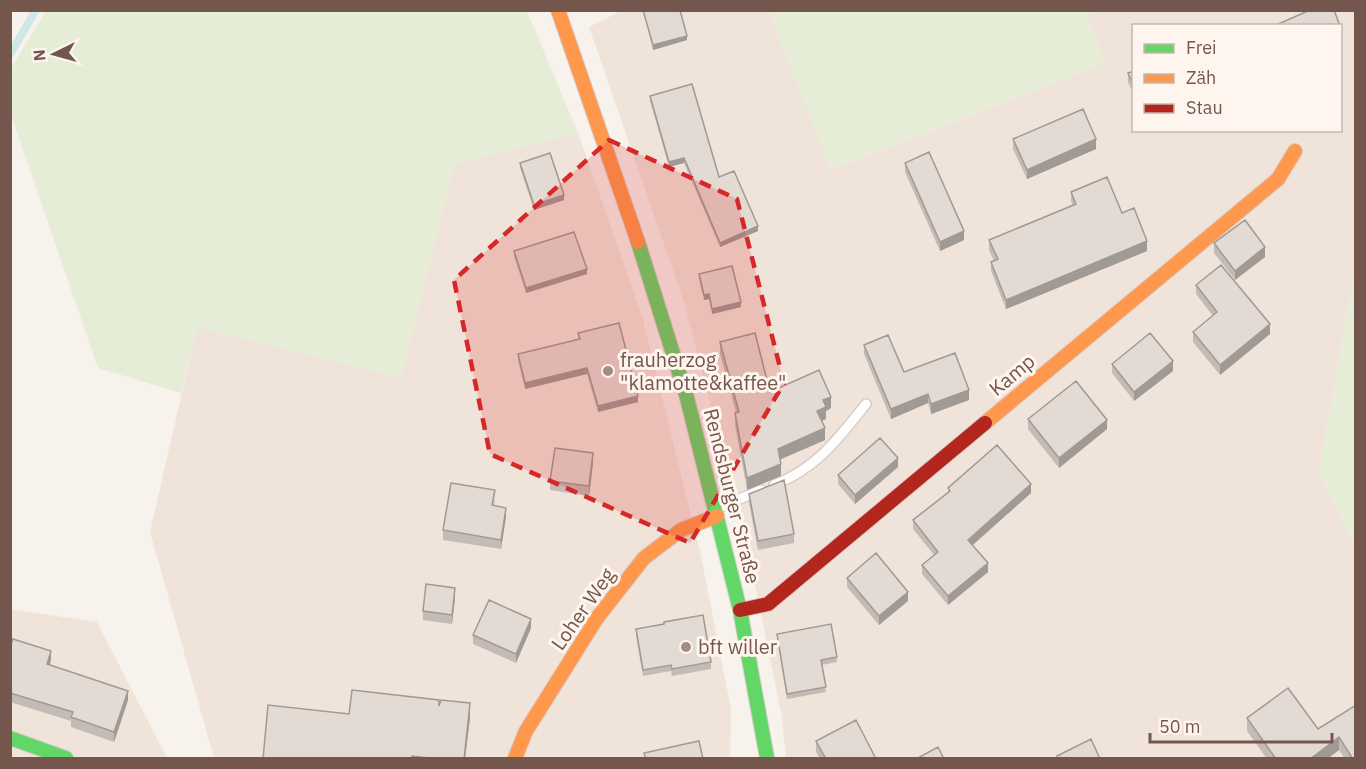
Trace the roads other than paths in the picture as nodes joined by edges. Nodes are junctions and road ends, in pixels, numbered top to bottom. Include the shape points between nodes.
1 (558, 10) edge
2 (1295, 151) dead end
3 (866, 404) dead end
4 (717, 512) junction
5 (740, 610) junction
6 (10, 738) edge
7 (66, 759) edge
8 (514, 759) edge
9 (767, 759) edge

1 - 4 street, Rendsburger Straße via 630,215 687,398
2 - 5 street, Kamp via 1278,179 768,604
3 - 4 lane via 832,447 811,465
4 - 5 street, Rendsburger Straße
4 - 8 street, Loher Weg via 681,530 644,558 597,618 526,731
5 - 9 street, Rendsburger Straße
6 - 7 street

